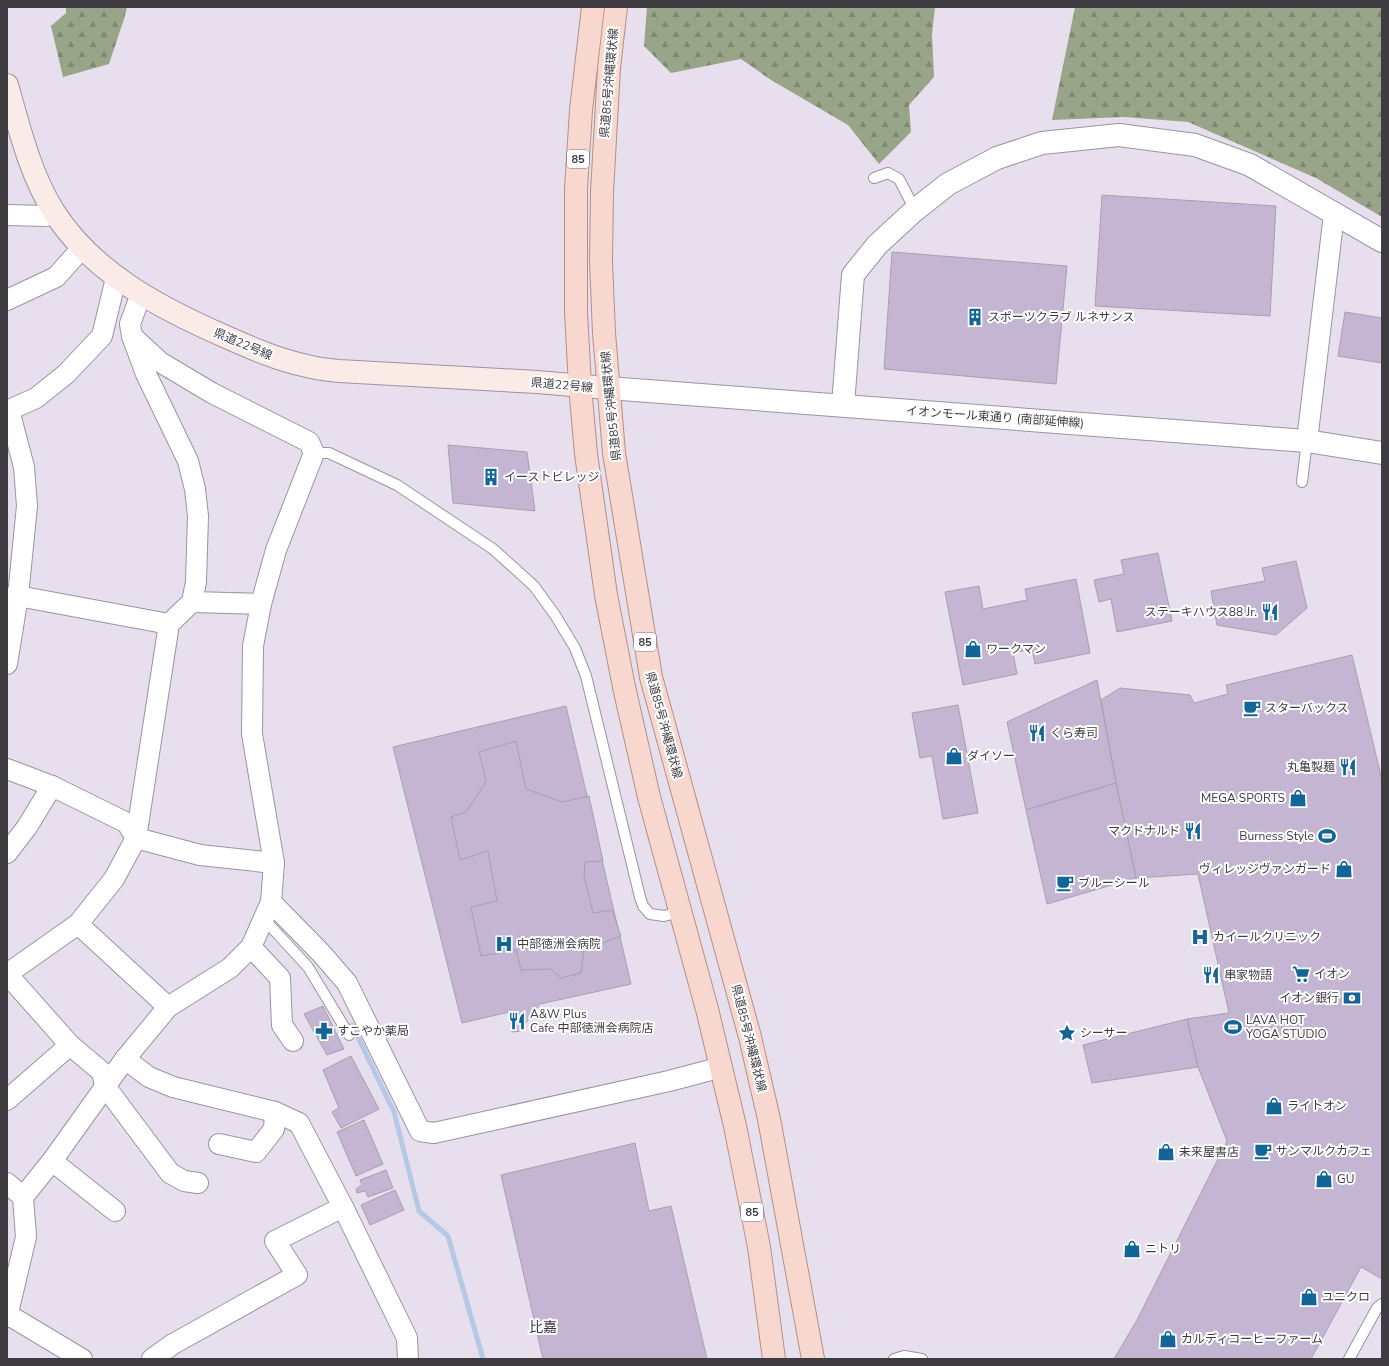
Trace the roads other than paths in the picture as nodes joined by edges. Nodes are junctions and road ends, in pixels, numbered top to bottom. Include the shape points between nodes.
1 (593, 7) edge
2 (616, 7) edge
3 (7, 84) edge
4 (874, 178) dead end
5 (914, 210) junction
6 (54, 212) junction
7 (1334, 214) junction
8 (7, 215) edge
9 (1382, 241) edge
10 (82, 248) junction
11 (116, 278) junction
12 (141, 294) junction
13 (7, 300) edge
14 (132, 336) junction
15 (580, 386) junction
16 (608, 388) junction
17 (843, 406) junction
18 (8, 411) edge
19 (1307, 440) junction
20 (314, 453) junction
21 (1382, 453) edge
22 (1302, 482) dead end
23 (13, 597) edge
24 (192, 602) junction
25 (261, 604) junction
26 (169, 624) junction
27 (7, 664) edge
28 (7, 769) edge
29 (52, 786) junction
30 (136, 838) junction
31 (7, 853) edge
32 (274, 863) junction
33 (267, 910) junction
34 (680, 912) junction
35 (78, 924) junction
36 (251, 947) junction
37 (7, 974) edge
38 (168, 1007) junction
39 (349, 1035) dead end
40 (294, 1041) dead end
41 (70, 1045) junction
42 (124, 1059) junction
43 (722, 1067) junction
44 (105, 1086) junction
45 (7, 1100) edge
46 (275, 1112) junction
47 (219, 1144) dead end
48 (52, 1161) junction
49 (7, 1183) edge
50 (198, 1183) dead end
51 (23, 1197) junction
52 (343, 1207) junction
53 (115, 1212) dead end
54 (1382, 1304) edge
55 (7, 1315) edge
56 (82, 1359) edge
57 (152, 1359) edge
58 (408, 1359) edge
59 (774, 1359) edge
60 (814, 1359) edge
61 (894, 1359) edge
62 (922, 1359) edge
63 (1349, 1359) edge

1 - 15 main road, 県道85号沖縄環状線 / 85 via 583,88 576,189 576,312
2 - 16 main road, 県道85号沖縄環状線 / 85 via 609,68 601,262
3 - 6 main road, 県道22号線 via 17,123 37,178
4 - 5 lane via 888,173 899,179
5 - 7 street via 948,184 997,158 1042,143 1119,135 1195,145 1250,165
5 - 17 street via 877,246 853,275
6 - 8 street via 45,216
6 - 10 main road, 県道22号線
7 - 9 street
7 - 19 street
10 - 11 main road, 県道22号線
10 - 13 street via 56,277
11 - 12 main road, 県道22号線
11 - 18 street via 102,336 54,384 36,398
12 - 14 street via 130,324
12 - 15 main road, 県道22号線 via 200,326 274,357 307,366 339,371
14 - 20 street via 160,362 212,393 309,442
14 - 24 street via 146,374 188,461 195,489 199,531 196,582
15 - 16 main road, 県道22号線
15 - 34 main road, 県道85号沖縄環状線 / 85 via 586,454 606,595 649,797
16 - 17 street, イオンモール東通り (南部延伸線)
16 - 60 main road, 県道85号沖縄環状線 / 85 via 617,468 651,677 750,1037 769,1119
17 - 19 street, イオンモール東通り (南部延伸線)
18 - 23 street via 24,467 27,506
19 - 21 street, イオンモール東通り (南部延伸線)
19 - 22 lane
20 - 25 street via 285,525
20 - 34 lane via 329,453 397,485 493,549 534,586 556,615 575,648 586,676 644,906 650,914 664,916
23 - 26 street
23 - 27 street
24 - 25 street
24 - 26 street
25 - 32 street via 253,646 252,734
26 - 30 street
28 - 29 street
29 - 30 street via 127,823
29 - 31 street via 27,827
30 - 32 street via 200,854
30 - 35 street via 114,879
32 - 33 street
33 - 36 street
33 - 39 lane via 308,967
33 - 43 street via 321,953 347,983 420,1131 434,1133
34 - 43 main road, 県道85号沖縄環状線 / 85
35 - 37 street
35 - 38 street
36 - 38 street via 230,968
36 - 40 street via 280,978 282,1025
37 - 41 street
38 - 42 street
41 - 44 street via 102,1072
41 - 45 street
42 - 44 street
42 - 46 street via 150,1077 173,1087
43 - 59 main road, 県道85号沖縄環状線 / 85 via 759,1247
44 - 48 street
44 - 50 street via 170,1173
46 - 47 street via 274,1129 256,1152
46 - 52 street via 299,1123
48 - 51 street
48 - 53 street
49 - 51 street
51 - 55 street via 26,1237
52 - 57 street via 275,1241 297,1275 173,1344
52 - 58 street via 407,1338
54 - 63 lane via 1377,1308
55 - 56 street
61 - 62 lane via 904,1356

